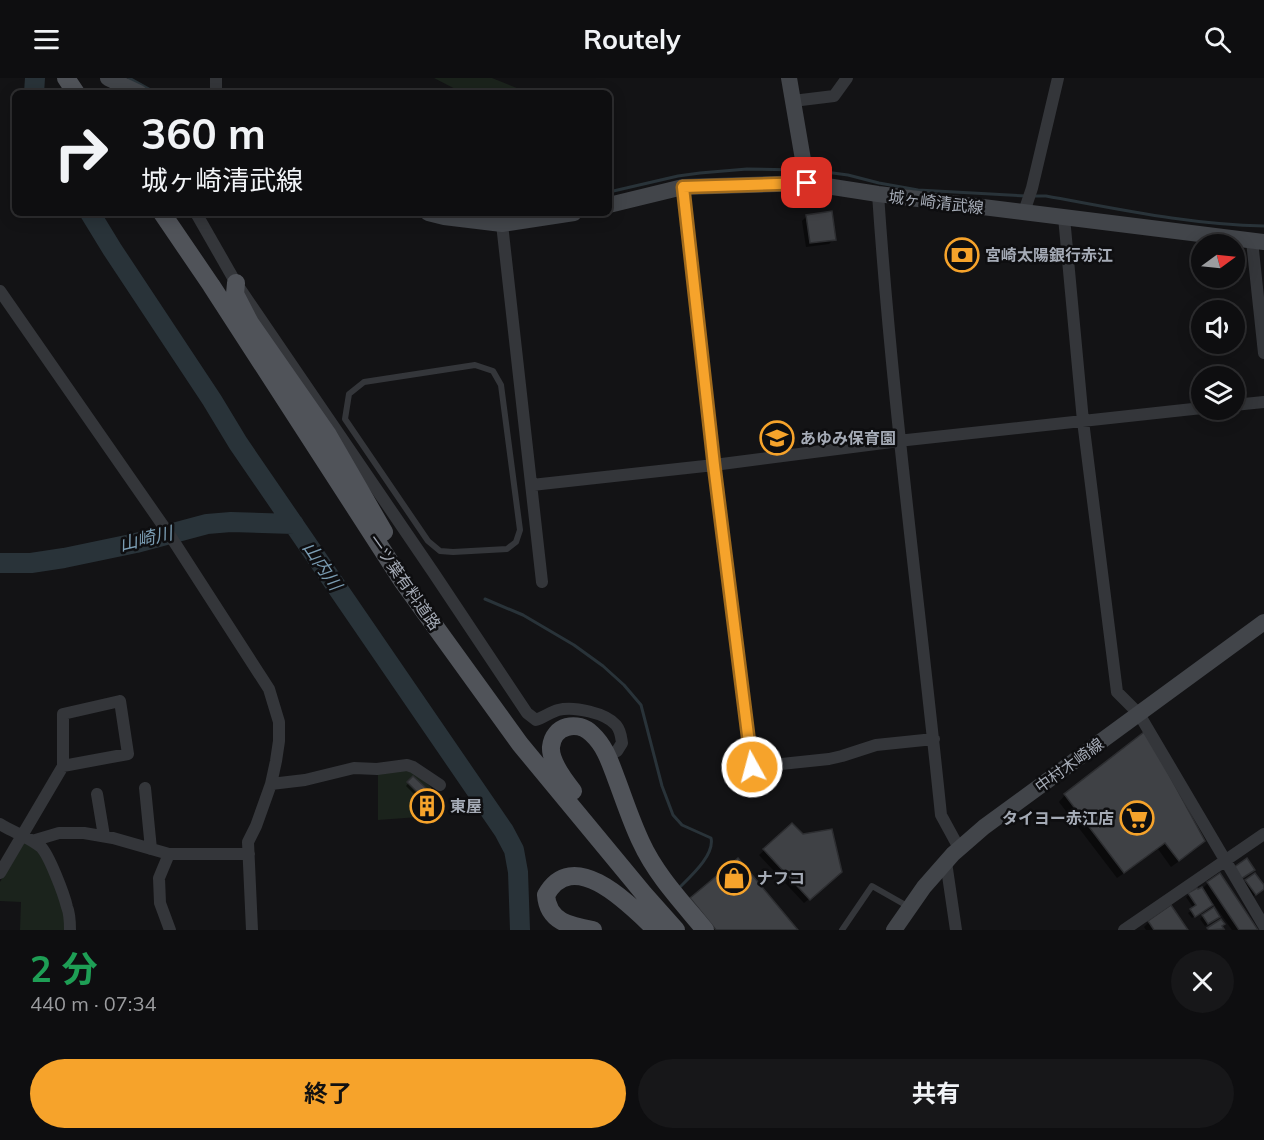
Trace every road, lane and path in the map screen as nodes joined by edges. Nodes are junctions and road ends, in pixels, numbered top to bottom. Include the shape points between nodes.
1 (108, 78) edge
2 (789, 78) edge
3 (847, 78) edge
4 (1058, 78) edge
5 (133, 90) edge
6 (794, 102) junction
7 (805, 174) junction
8 (683, 187) junction
9 (878, 194) junction
10 (612, 205) edge
11 (1026, 208) junction
12 (164, 216) edge
13 (198, 216) edge
14 (440, 216) edge
15 (554, 216) edge
16 (1064, 217) junction
17 (502, 224) junction
18 (1258, 242) edge
19 (236, 283) junction
20 (0, 291) edge
21 (1264, 353) edge
22 (1264, 402) edge
23 (1245, 404) edge
24 (1191, 409) edge
25 (1083, 421) junction
26 (899, 441) junction
27 (714, 465) junction
28 (530, 471) junction
29 (512, 472) junction
30 (532, 485) junction
31 (542, 582) dead end
32 (1264, 622) edge
33 (474, 679) junction
34 (1139, 714) junction
35 (934, 739) junction
36 (608, 755) junction
37 (63, 766) junction
38 (271, 784) junction
39 (440, 785) dead end
40 (145, 788) dead end
41 (97, 795) dead end
42 (0, 824) edge
43 (1264, 834) edge
44 (104, 836) junction
45 (27, 838) junction
46 (959, 848) junction
47 (151, 849) junction
48 (169, 854) junction
49 (249, 854) junction
50 (1226, 861) junction
51 (946, 862) junction
52 (0, 873) edge
53 (909, 908) junction
54 (1264, 926) edge
55 (666, 927) edge
56 (70, 930) edge
57 (170, 930) edge
58 (252, 930) edge
59 (592, 930) edge
60 (705, 930) edge
61 (842, 930) edge
62 (894, 930) edge
63 (956, 930) edge
64 (1124, 930) edge

1 - 5 main road
2 - 6 main road
3 - 6 street via 834,96
4 - 11 street
6 - 7 main road
7 - 8 main road, 城ヶ崎清武線
7 - 9 main road, 城ヶ崎清武線
8 - 10 main road, 城ヶ崎清武線
8 - 27 street
9 - 11 main road, 城ヶ崎清武線
9 - 26 street
11 - 16 main road, 城ヶ崎清武線
12 - 33 main road, 一ツ葉有料道路 via 403,582
13 - 19 street
14 - 17 main road
15 - 17 main road
16 - 18 main road, 城ヶ崎清武線
16 - 25 street
17 - 28 street
18 - 21 street
19 - 33 main road via 235,294 250,323 328,435 386,536 453,637
19 - 36 street via 527,713 536,720 558,710 600,714 621,732 622,743
20 - 38 street via 171,537 269,689 279,722
22 - 23 street
24 - 25 street
25 - 26 street
25 - 34 street via 1117,692
26 - 27 street
26 - 35 street
27 - 30 street
27 - 35 street via 752,767 829,759 876,745
28 - 29 lane
28 - 30 street
29 - 29 lane via 501,385 493,371 475,365 397,376 364,382 349,394 345,418 428,541 440,551 507,549 516,542 520,530
30 - 31 street
32 - 34 main road, 中村木崎線
33 - 55 main road, 一ツ葉有料道路 via 520,744
34 - 46 main road, 中村木崎線
34 - 50 street
35 - 46 street via 941,815
36 - 55 main road via 582,726 560,731 551,747 563,777
36 - 60 main road via 650,860
37 - 37 street via 128,754 120,701 63,714
37 - 45 street
38 - 39 street via 354,768 407,765
38 - 49 street via 248,842
40 - 47 street
41 - 44 street
42 - 45 street
43 - 50 street
44 - 45 street via 59,833
44 - 47 street
45 - 52 street
45 - 56 street via 47,856 68,907
46 - 51 main road, 中村木崎線
47 - 48 street
48 - 49 street
48 - 57 street via 159,878 160,903
49 - 58 street
50 - 54 street
50 - 64 street
51 - 53 main road, 中村木崎線
51 - 63 street
53 - 61 lane via 872,886
53 - 62 main road, 中村木崎線
55 - 59 main road via 607,887 581,876 571,876 553,885 546,895 557,918

